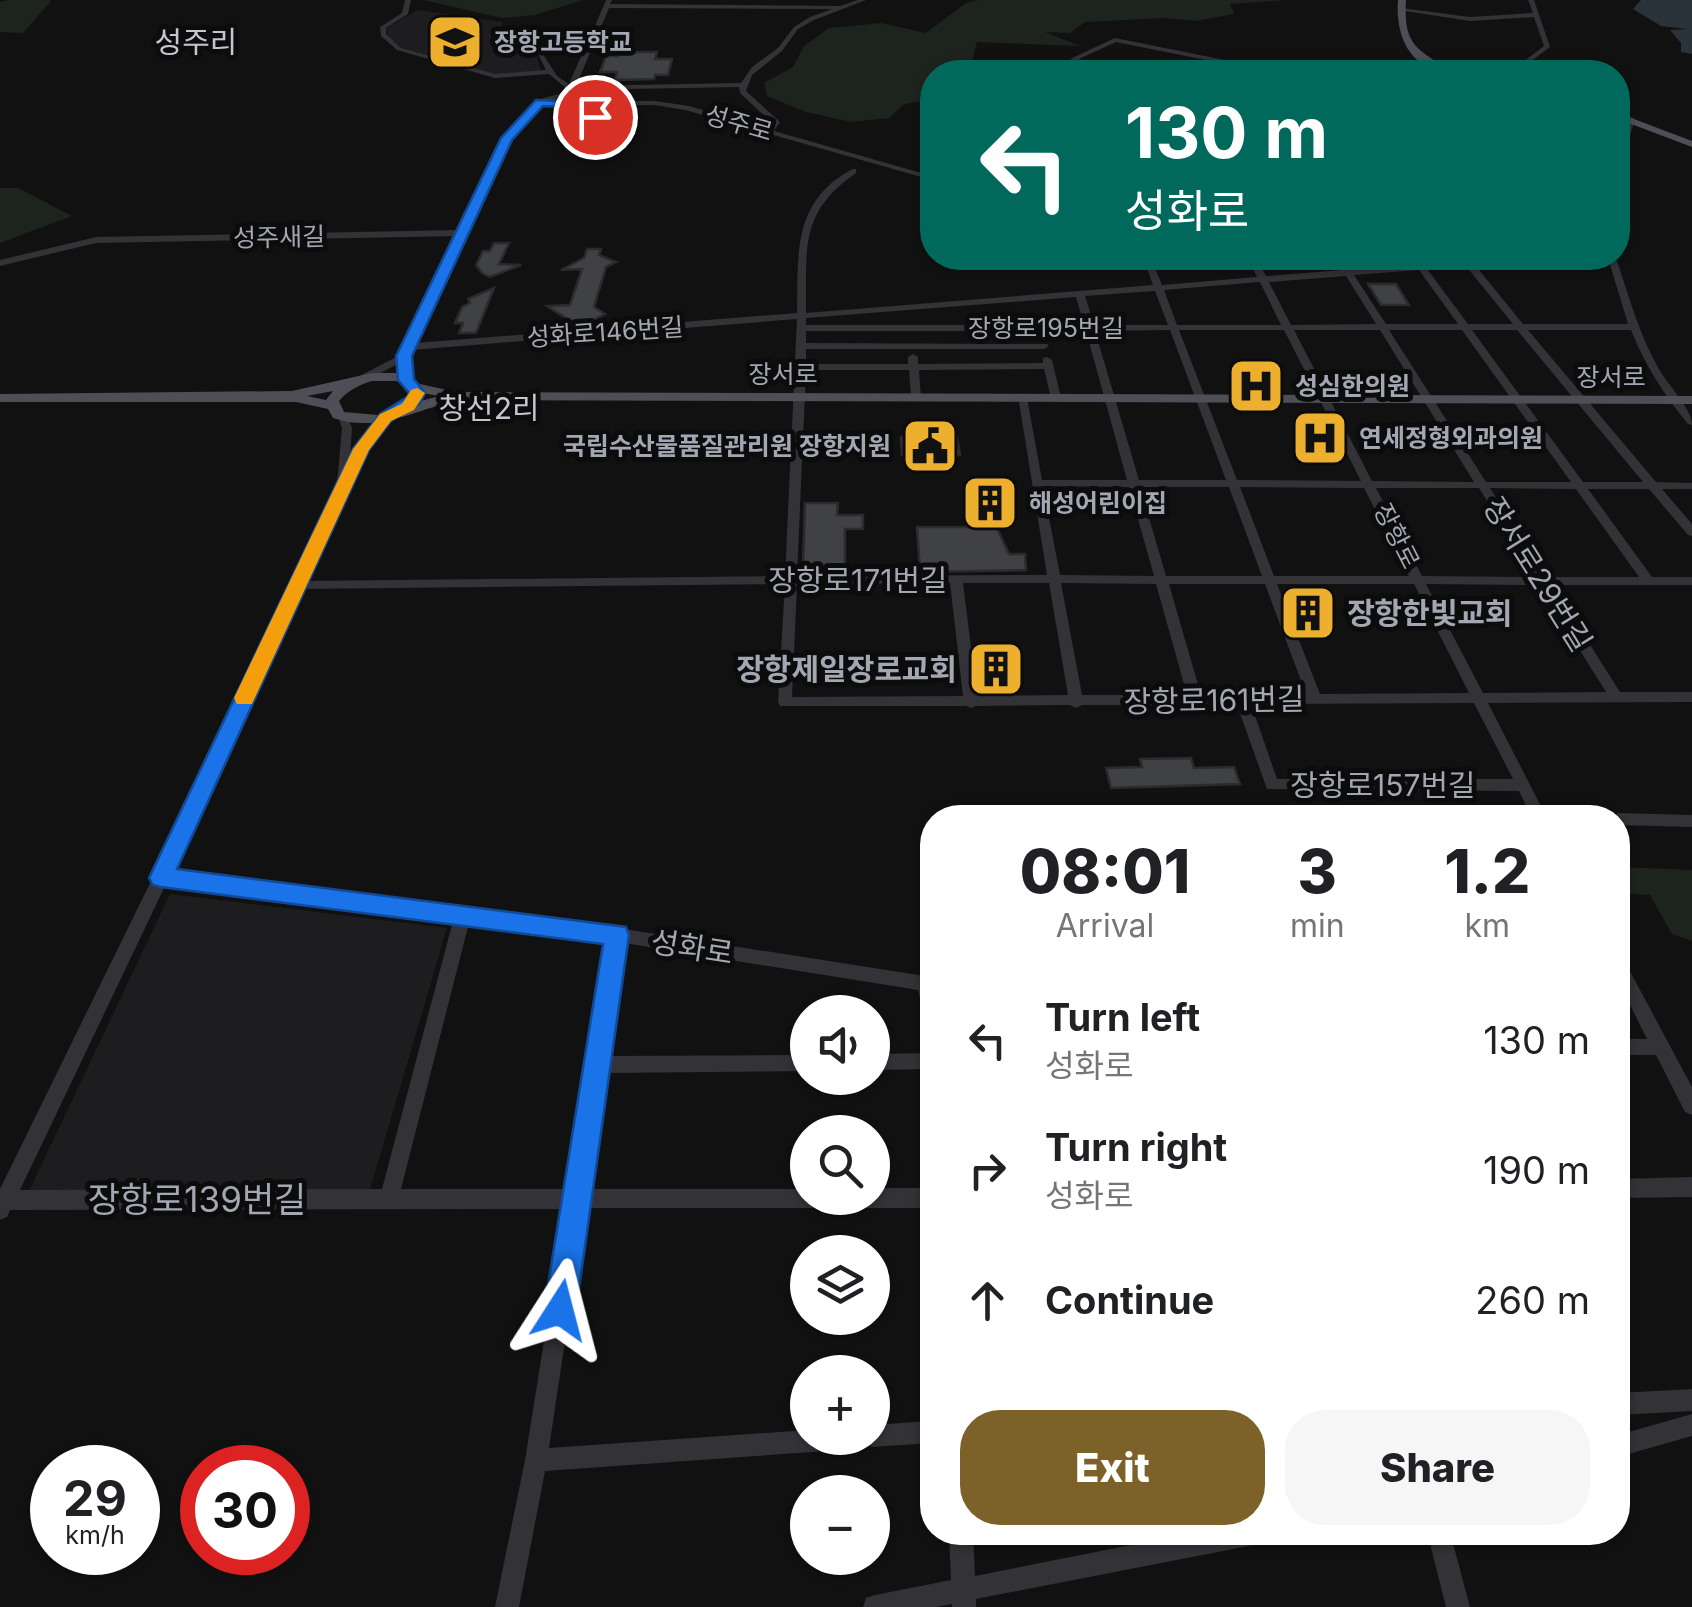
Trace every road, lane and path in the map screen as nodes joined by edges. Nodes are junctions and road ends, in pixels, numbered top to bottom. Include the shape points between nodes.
1 (408, 0) edge
2 (863, 0) edge
3 (1531, 0) edge
4 (608, 3) edge
5 (1402, 5) edge
6 (837, 6) junction
7 (1537, 15) junction
8 (595, 30) junction
9 (1076, 60) edge
10 (1214, 60) edge
11 (1420, 60) edge
12 (1530, 60) edge
13 (550, 72) junction
14 (742, 86) junction
15 (570, 90) junction
16 (540, 102) junction
17 (578, 104) junction
18 (683, 108) junction
19 (681, 119) dead end
20 (1631, 119) joint
21 (628, 121) dead end
22 (1630, 122) edge
23 (771, 136) junction
24 (1692, 144) edge
25 (854, 171) dead end
26 (920, 175) edge
27 (462, 233) junction
28 (0, 264) edge
29 (1152, 270) edge
30 (1262, 270) edge
31 (1347, 270) edge
32 (1365, 270) edge
33 (1425, 270) edge
34 (1475, 270) edge
35 (1615, 270) edge
36 (1349, 273) junction
37 (1266, 278) junction
38 (1159, 288) junction
39 (1080, 294) junction
40 (1033, 298) junction
41 (910, 308) junction
42 (802, 322) junction
43 (1040, 327) junction
44 (1089, 327) junction
45 (1176, 327) junction
46 (1291, 327) junction
47 (1384, 327) junction
48 (1464, 327) junction
49 (1520, 327) junction
50 (1632, 327) junction
51 (911, 328) junction
52 (801, 346) junction
53 (912, 346) junction
54 (1044, 346) junction
55 (406, 352) junction
56 (1049, 366) junction
57 (801, 367) junction
58 (914, 367) junction
59 (353, 382) junction
60 (411, 383) junction
61 (249, 396) junction
62 (456, 396) junction
63 (800, 397) junction
64 (0, 398) edge
65 (916, 398) junction
66 (1022, 398) junction
67 (1056, 398) junction
68 (1110, 398) junction
69 (1200, 398) junction
70 (1326, 399) junction
71 (1429, 399) junction
72 (1578, 399) junction
73 (1519, 400) junction
74 (1672, 400) junction
75 (1692, 400) edge
76 (406, 408) junction
77 (338, 412) junction
78 (386, 418) junction
79 (1692, 422) edge
80 (1134, 483) junction
81 (1234, 483) junction
82 (1370, 483) junction
83 (343, 484) junction
84 (1039, 484) junction
85 (1480, 484) junction
86 (1578, 484) junction
87 (1655, 486) junction
88 (1692, 486) edge
89 (1692, 532) edge
90 (956, 580) junction
91 (1543, 580) junction
92 (792, 581) junction
93 (1272, 581) junction
94 (1420, 581) junction
95 (1649, 581) junction
96 (1692, 581) edge
97 (1055, 582) junction
98 (1162, 582) junction
99 (297, 586) junction
100 (1692, 697) edge
101 (1616, 698) junction
102 (1195, 699) junction
103 (1315, 699) junction
104 (1478, 699) junction
105 (1242, 700) junction
106 (971, 703) junction
107 (1076, 703) junction
108 (1524, 786) junction
109 (1534, 805) edge
110 (1630, 820) edge
111 (1692, 821) edge
112 (161, 878) junction
113 (462, 916) junction
114 (617, 935) junction
115 (920, 983) edge
116 (1630, 988) edge
117 (1630, 1047) edge
118 (1661, 1047) junction
119 (920, 1061) edge
120 (890, 1062) edge
121 (790, 1063) edge
122 (598, 1065) junction
123 (1692, 1106) edge
124 (1692, 1187) edge
125 (1630, 1189) edge
126 (578, 1197) junction
127 (389, 1198) junction
128 (920, 1198) edge
129 (2, 1205) edge
130 (1692, 1400) edge
131 (1630, 1403) edge
132 (1692, 1424) edge
133 (920, 1433) edge
134 (890, 1435) edge
135 (790, 1442) edge
136 (1630, 1442) edge
137 (536, 1460) junction
138 (962, 1545) edge
139 (1201, 1545) edge
140 (1441, 1545) edge
141 (964, 1598) edge
142 (507, 1607) edge
143 (874, 1607) edge
144 (1458, 1607) edge

1 - 13 street via 405,14 383,27 399,49 501,77
2 - 6 street
3 - 7 street
4 - 6 street
4 - 8 street
5 - 7 street via 1470,19
5 - 11 main road via 1402,40
6 - 14 street via 794,28 782,49
7 - 12 street via 1547,48
8 - 13 street via 540,56
8 - 15 street
9 - 10 street via 1115,40
13 - 15 street
14 - 15 street
14 - 23 street via 777,124
15 - 16 street
15 - 17 street
16 - 17 street, 성주로
16 - 27 street via 507,138
17 - 18 street, 성주로
17 - 21 street via 585,114
18 - 19 street
18 - 23 street, 성주로
20 - 22 street
20 - 24 main road
23 - 26 street, 성주로
25 - 42 street via 816,202 806,222
27 - 28 street, 성주새길 via 96,240
27 - 55 street
29 - 38 street
30 - 37 street, 장항로
31 - 36 street, 장서로29번길
32 - 36 street
33 - 48 street
34 - 49 street
35 - 50 street
36 - 37 street
36 - 47 street, 장서로29번길
37 - 38 street
37 - 46 street, 장항로
38 - 39 street
38 - 45 street
39 - 40 street
39 - 44 street
40 - 41 street
40 - 43 street
41 - 42 street
41 - 51 street
42 - 51 street, 장항로195번길
42 - 52 street
42 - 55 street, 성화로146번길
43 - 44 street, 장항로195번길
43 - 51 street, 장항로195번길
43 - 54 street
44 - 45 street, 장항로195번길
44 - 68 street
45 - 46 street, 장항로195번길
45 - 69 street
46 - 47 street, 장항로195번길
46 - 70 street, 장항로
47 - 48 street, 장항로195번길
47 - 71 street, 장서로29번길
48 - 49 street, 장항로195번길
48 - 73 street
49 - 50 street, 장항로195번길
49 - 72 street
50 - 74 street
51 - 53 street
52 - 53 street
52 - 57 street
53 - 54 street
53 - 58 street
54 - 56 street
55 - 59 street
55 - 60 street
56 - 58 street
56 - 67 street
57 - 58 street
57 - 63 street
58 - 65 street
59 - 60 main road via 387,376
59 - 61 main road
59 - 77 main road via 332,401
60 - 62 main road
60 - 76 main road via 414,400
61 - 64 main road
61 - 77 main road via 296,398
62 - 63 main road, 장서로
62 - 76 main road
63 - 65 main road, 장서로
63 - 92 street
65 - 66 main road, 장서로
66 - 67 main road, 장서로
66 - 84 street
67 - 68 main road, 장서로
68 - 69 main road, 장서로
68 - 80 street
69 - 70 main road, 장서로
69 - 81 street
70 - 71 main road, 장서로
70 - 82 street, 장항로
71 - 73 main road, 장서로
71 - 85 street, 장서로29번길
72 - 73 main road, 장서로
72 - 74 main road, 장서로
72 - 87 street
73 - 86 street
74 - 75 main road, 장서로
74 - 79 street
76 - 78 main road
77 - 78 main road via 359,421
77 - 83 street via 348,428
78 - 83 street
80 - 81 street
80 - 84 street
80 - 98 street
81 - 82 street
81 - 93 street
82 - 85 street
82 - 94 street, 장항로
83 - 99 street
84 - 97 street
85 - 86 street
85 - 91 street, 장서로29번길
86 - 87 street
86 - 95 street
87 - 88 street
87 - 89 street
90 - 92 street, 장항로171번길
90 - 97 street, 장항로171번길
90 - 106 street
91 - 94 street, 장항로171번길
91 - 95 street, 장항로171번길
91 - 101 street, 장서로29번길
92 - 99 street, 장항로171번길
92 - 106 street, 장항로161번길 via 784,702
93 - 94 street, 장항로171번길
93 - 98 street, 장항로171번길
93 - 103 street
94 - 104 street, 장항로
95 - 96 street, 장항로171번길
97 - 98 street, 장항로171번길
97 - 107 street
98 - 102 street
99 - 112 street
100 - 101 street, 장항로161번길
101 - 104 street, 장항로161번길
102 - 105 street, 장항로161번길
102 - 107 street, 장항로161번길
103 - 104 street, 장항로161번길
103 - 105 street, 장항로161번길
104 - 108 street, 장항로
105 - 108 street, 장항로157번길 via 1272,785
106 - 107 street, 장항로161번길
108 - 109 street, 장항로
110 - 111 street
112 - 113 street, 성화로
112 - 129 street
113 - 114 street, 성화로
113 - 127 street
114 - 115 street, 성화로
114 - 122 street
116 - 118 street
117 - 118 street
118 - 123 street
119 - 120 street
121 - 122 street
122 - 126 street
124 - 125 street
126 - 127 street, 장항로139번길
126 - 128 street, 장항로139번길
126 - 137 street
127 - 129 street, 장항로139번길
130 - 131 street
132 - 136 street
133 - 134 street
135 - 137 street
137 - 142 street
138 - 141 street
139 - 141 street
140 - 144 street
141 - 143 street

